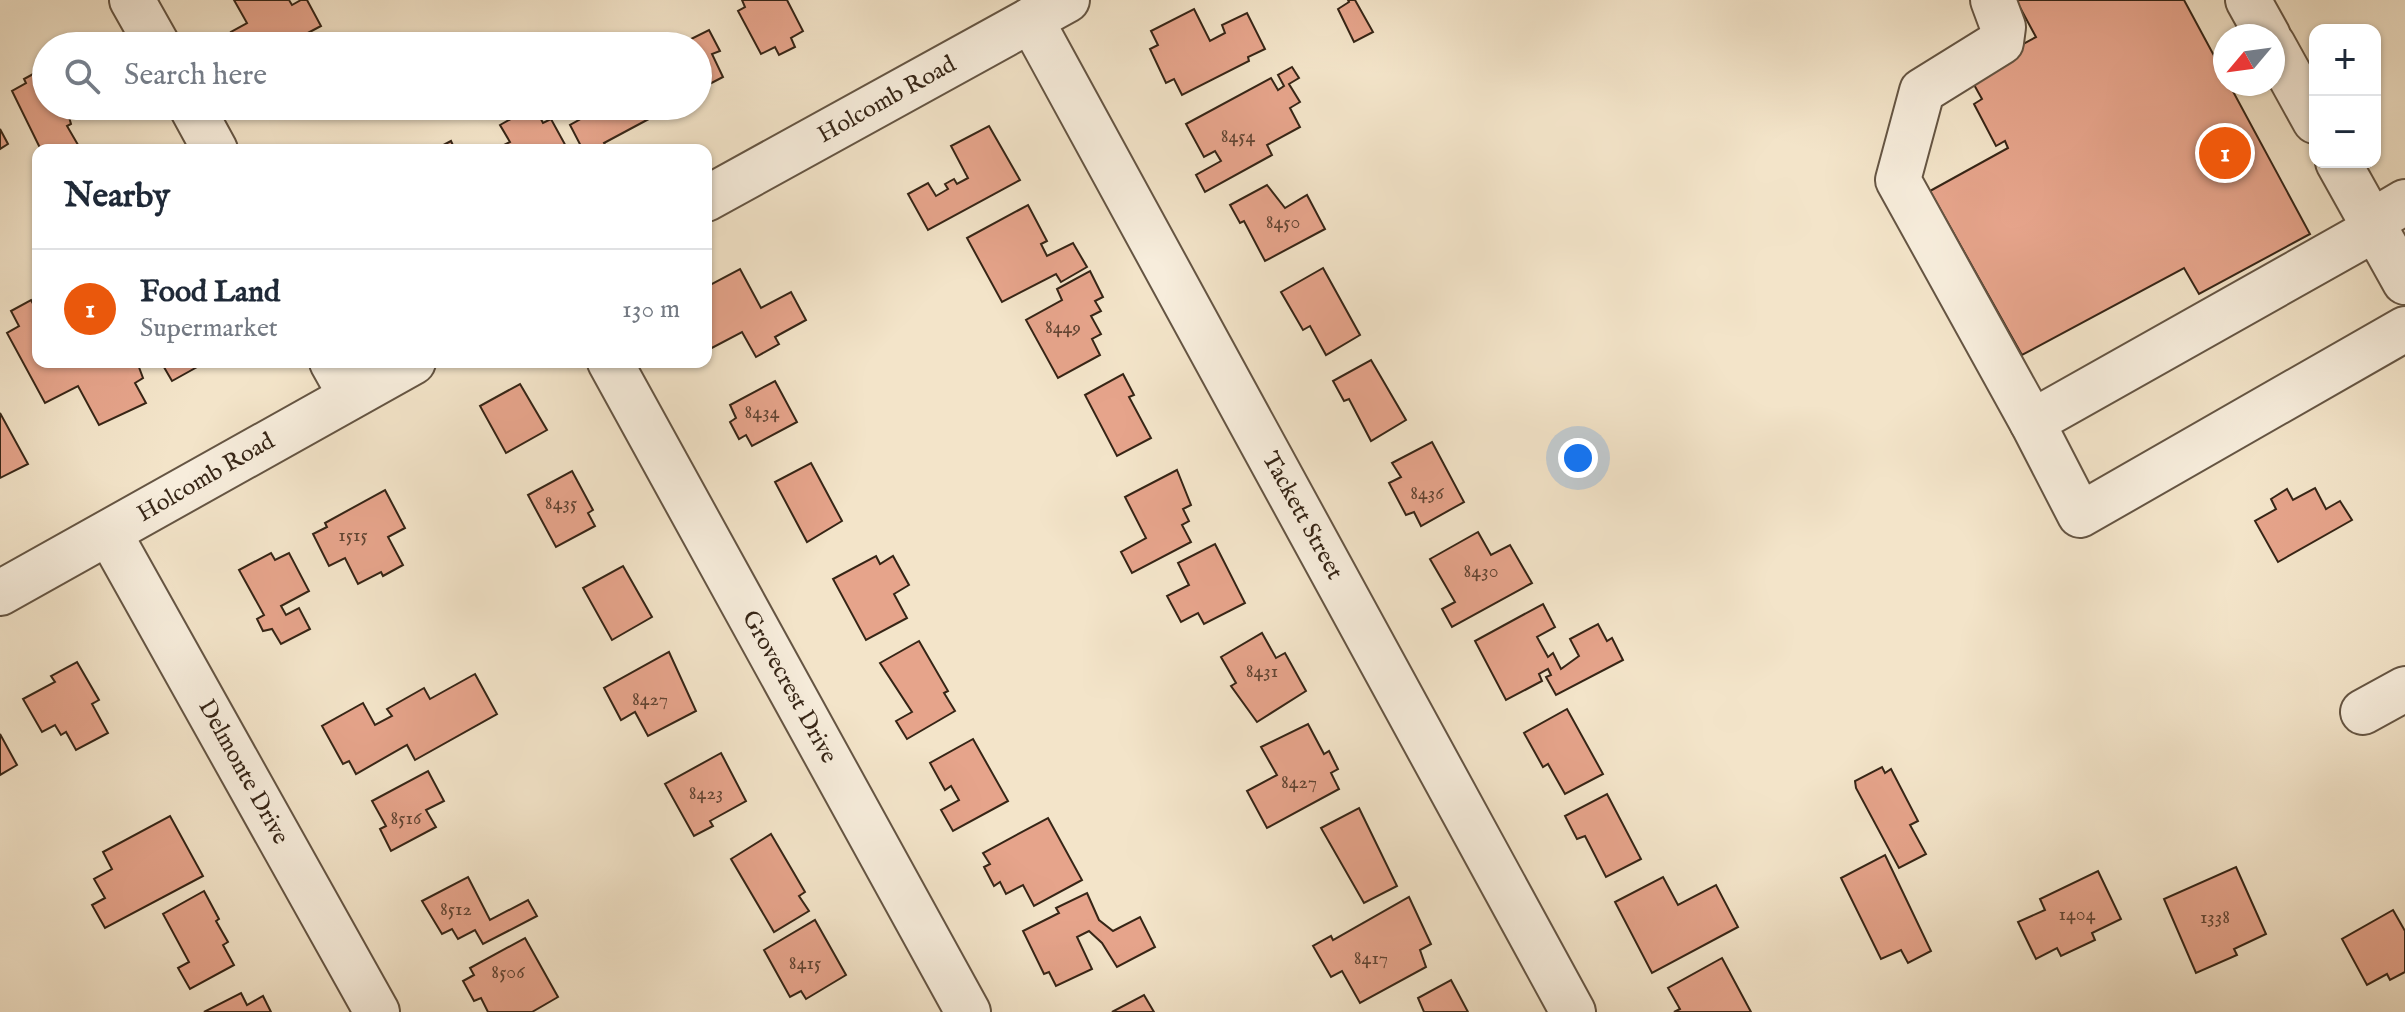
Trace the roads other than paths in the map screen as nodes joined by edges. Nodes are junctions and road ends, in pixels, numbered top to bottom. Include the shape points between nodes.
1 (132, 0) edge
2 (1993, 0) edge
3 (2248, 0) edge
4 (1049, 10) edge
5 (2261, 24) edge
6 (150, 32) edge
7 (2285, 67) edge
8 (2309, 110) edge
9 (199, 120) edge
10 (212, 144) edge
11 (2343, 168) edge
12 (712, 196) edge
13 (2384, 218) edge
14 (2405, 282) edge
15 (2405, 329) edge
16 (388, 368) edge
17 (613, 368) edge
18 (341, 379) edge
19 (2032, 422) junction
20 (109, 533) junction
21 (0, 593) edge
22 (2405, 689) edge
23 (2363, 712) dead end
24 (377, 1012) edge
25 (968, 1012) edge
26 (1573, 1012) edge

1 - 6 street
2 - 19 street via 2003,27 2001,42 1922,91 1898,180
3 - 5 street
4 - 12 street, Holcomb Road
4 - 26 street, Tackett Street
7 - 8 street
9 - 10 street
11 - 13 street
13 - 14 street
13 - 19 street
15 - 19 street via 2080,515
16 - 18 street, Holcomb Road
17 - 25 street, Grovecrest Drive
18 - 20 street, Holcomb Road
20 - 21 street, Holcomb Road
20 - 24 street, Delmonte Drive
22 - 23 street

